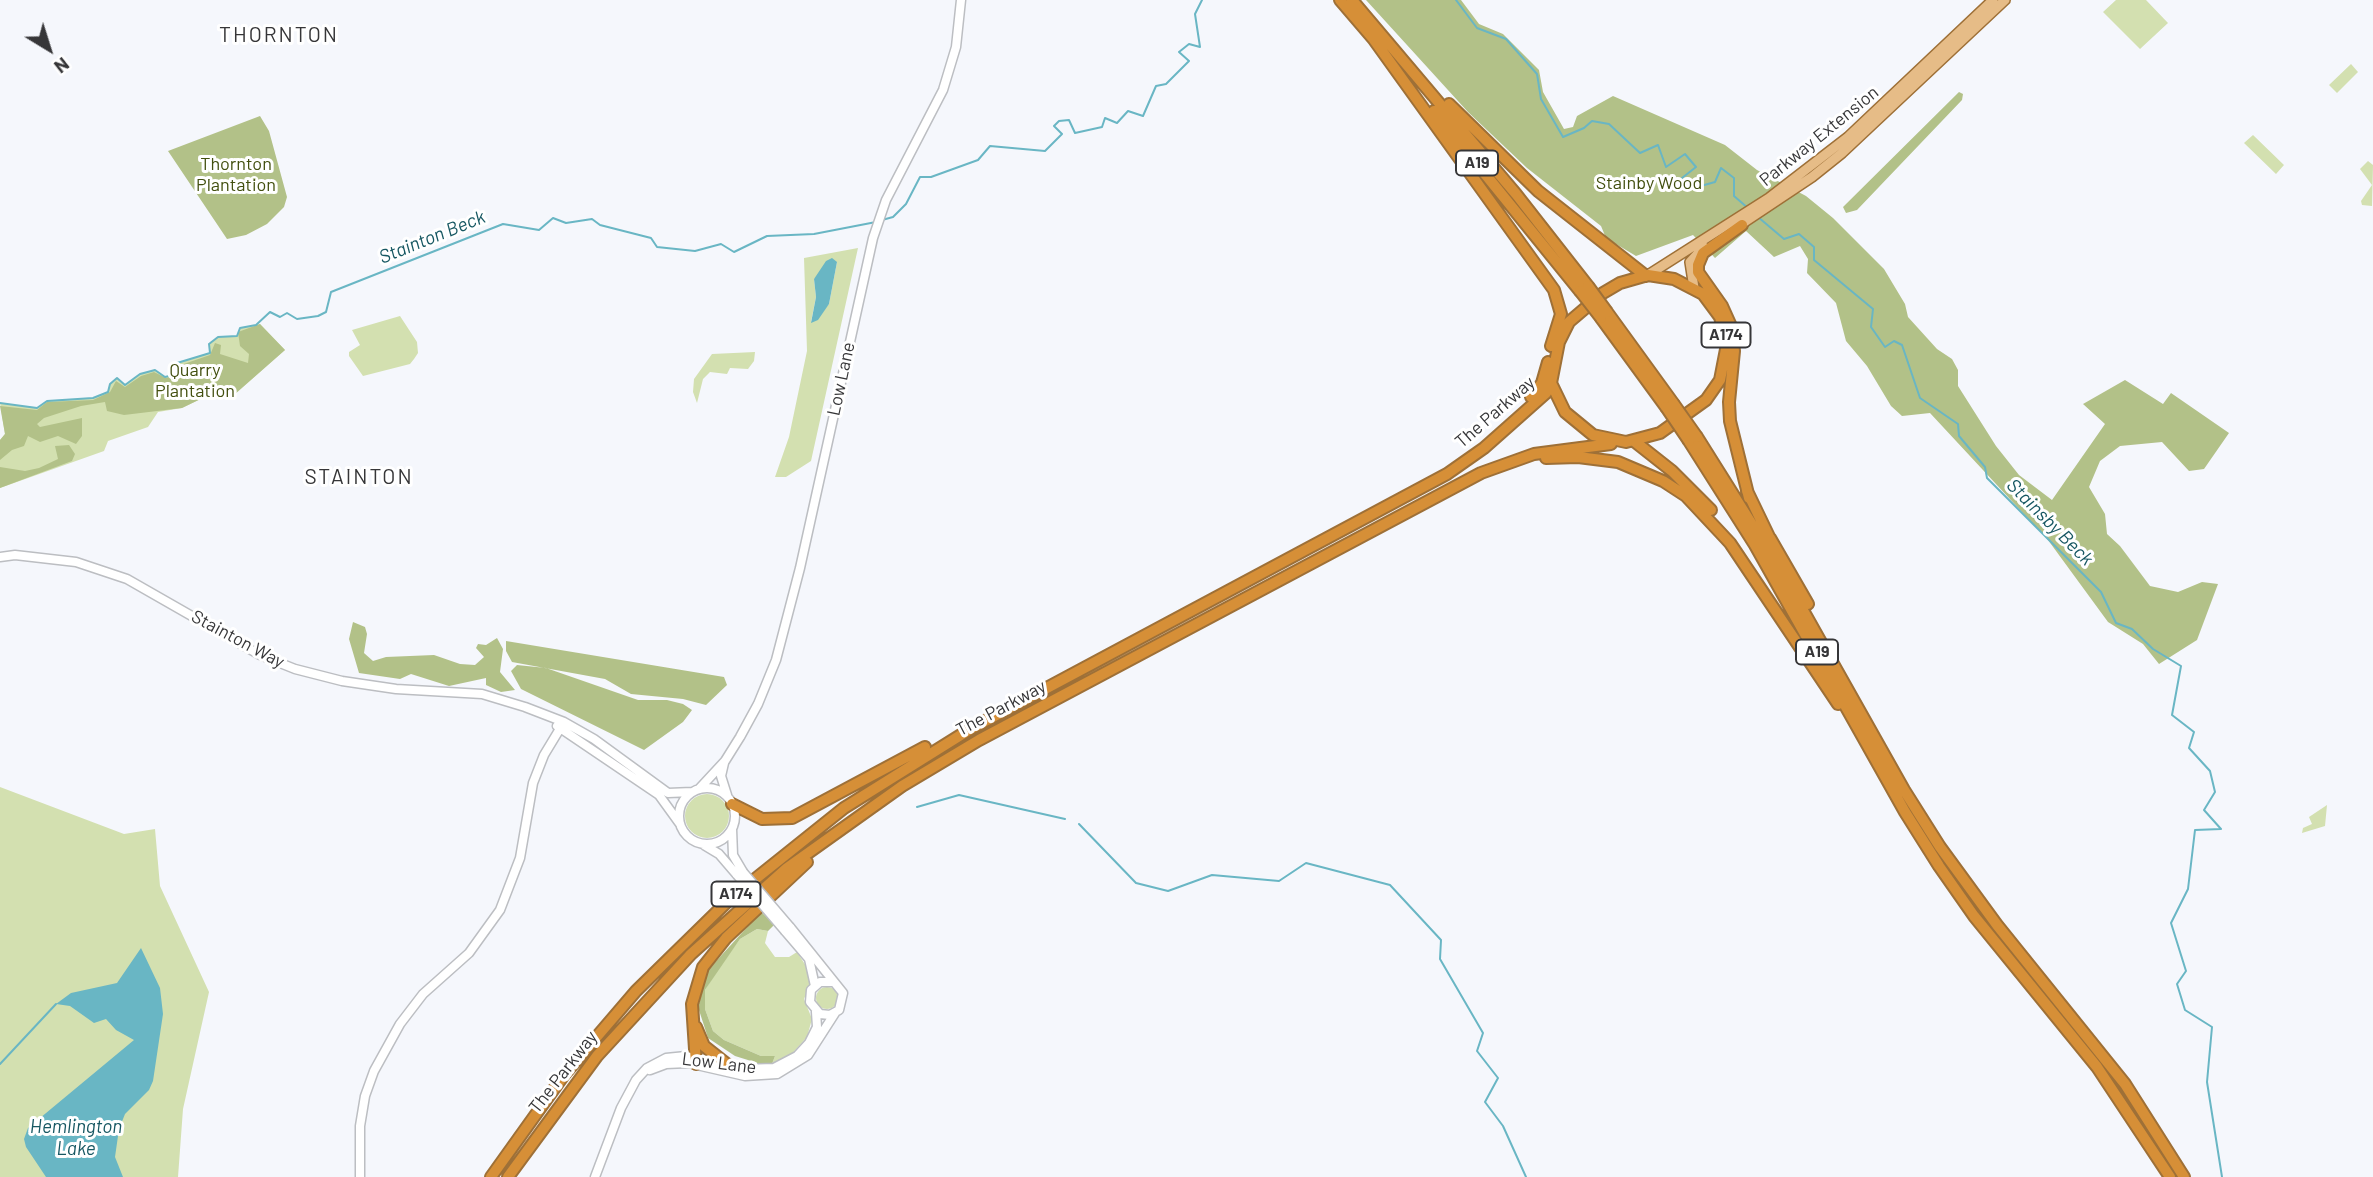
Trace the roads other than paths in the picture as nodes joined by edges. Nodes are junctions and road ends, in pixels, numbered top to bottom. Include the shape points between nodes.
1 (961, 0) edge
2 (1340, 0) edge
3 (1352, 0) edge
4 (1993, 0) edge
5 (2005, 0) edge
6 (1372, 37) junction
7 (1388, 42) junction
8 (1771, 201) junction
9 (1742, 221) junction
10 (1647, 276) junction
11 (1584, 288) junction
12 (1694, 288) junction
13 (1547, 367) junction
14 (1724, 370) junction
15 (1551, 382) junction
16 (1693, 439) junction
17 (1630, 441) junction
18 (1466, 461) junction
19 (1749, 498) junction
20 (1434, 500) junction
21 (1770, 538) junction
22 (0, 557) edge
23 (1766, 595) junction
24 (1805, 613) junction
25 (1048, 687) junction
26 (562, 725) junction
27 (725, 761) junction
28 (902, 786) junction
29 (696, 791) junction
30 (730, 801) junction
31 (1923, 820) junction
32 (680, 824) junction
33 (732, 829) junction
34 (700, 844) junction
35 (1939, 866) junction
36 (740, 873) junction
37 (788, 929) junction
38 (832, 982) junction
39 (815, 986) junction
40 (692, 1004) junction
41 (816, 1012) junction
42 (835, 1013) junction
43 (696, 1060) junction
44 (728, 1065) junction
45 (360, 1177) edge
46 (491, 1177) edge
47 (508, 1177) edge
48 (595, 1177) edge
49 (2170, 1177) edge
50 (2184, 1177) edge

1 - 27 main road, Low Lane via 956,47 943,90 876,226 783,634 758,704
2 - 6 highway, A19
3 - 7 highway, A19
4 - 8 main road, Parkway Extension
5 - 8 main road, Parkway Extension via 1878,121 1812,177
6 - 11 highway, A19
6 - 13 highway via 1559,300 1561,314
7 - 10 highway via 1538,191
7 - 11 highway, A19 via 1516,194
8 - 9 main road, Parkway Extension
9 - 10 main road, Parkway Extension
9 - 12 main road, Parkway Extension via 1693,257 1689,273
9 - 19 highway via 1703,253 1698,272 1731,326 1730,421
10 - 12 highway, A174 via 1674,279
10 - 15 highway via 1603,292 1569,322 1559,342
11 - 16 highway, A19, bridge
12 - 14 highway, A174 via 1720,317 1727,345
13 - 15 highway
13 - 18 highway via 1540,388
14 - 17 highway, A174 via 1715,390 1694,410 1660,433
14 - 19 highway via 1726,428
15 - 17 highway via 1574,423 1593,435
15 - 18 highway, The Parkway / A174 via 1546,393
16 - 24 highway, A19
16 - 35 highway, A19
17 - 20 highway, The Parkway / A174 via 1514,459
17 - 23 highway via 1651,452 1711,510
18 - 25 highway, The Parkway / A174
19 - 21 highway
20 - 23 highway via 1537,459 1578,457 1618,462 1663,481 1703,511
20 - 28 highway, The Parkway / A174 via 1013,722
21 - 24 highway
21 - 31 highway
22 - 26 main road, Stainton Way via 76,562 127,579 295,669 396,690 482,694
23 - 35 highway via 1834,698 1916,840
24 - 31 highway, A19
25 - 30 highway via 1002,706 792,818 762,819
25 - 46 highway, The Parkway / A174 via 869,791 729,900 662,963 586,1047
26 - 29 main road, Stainton Way via 594,739 662,790 673,795
26 - 32 main road, Stainton Way via 659,795
26 - 45 main road via 533,783 520,858 500,910 469,953 423,993 374,1071 360,1126
27 - 29 main road, Low Lane
27 - 30 main road via 721,776
28 - 40 highway via 810,859 721,943 697,978
28 - 47 highway, The Parkway / A174 via 788,869 684,961 597,1056
29 - 30 main road via 715,789
29 - 32 main road via 680,808
30 - 33 main road via 735,817
31 - 50 highway, A19 via 1989,915 2125,1084
32 - 34 main road via 689,839
33 - 34 main road via 719,842
33 - 36 main road via 733,855
34 - 36 main road
35 - 49 highway, A19 via 1974,916 2098,1067
36 - 37 main road, bridge
37 - 38 main road
37 - 39 main road via 808,959
38 - 39 main road
38 - 42 main road via 840,987 844,1000
39 - 41 main road via 809,996
40 - 43 highway
40 - 44 highway via 701,1041
41 - 42 main road
41 - 44 main road, Low Lane via 814,1034 797,1056 766,1069
42 - 43 main road, Low Lane via 815,1047 785,1071 754,1077
43 - 44 main road, Low Lane
43 - 48 main road, Low Lane via 660,1060 636,1080

